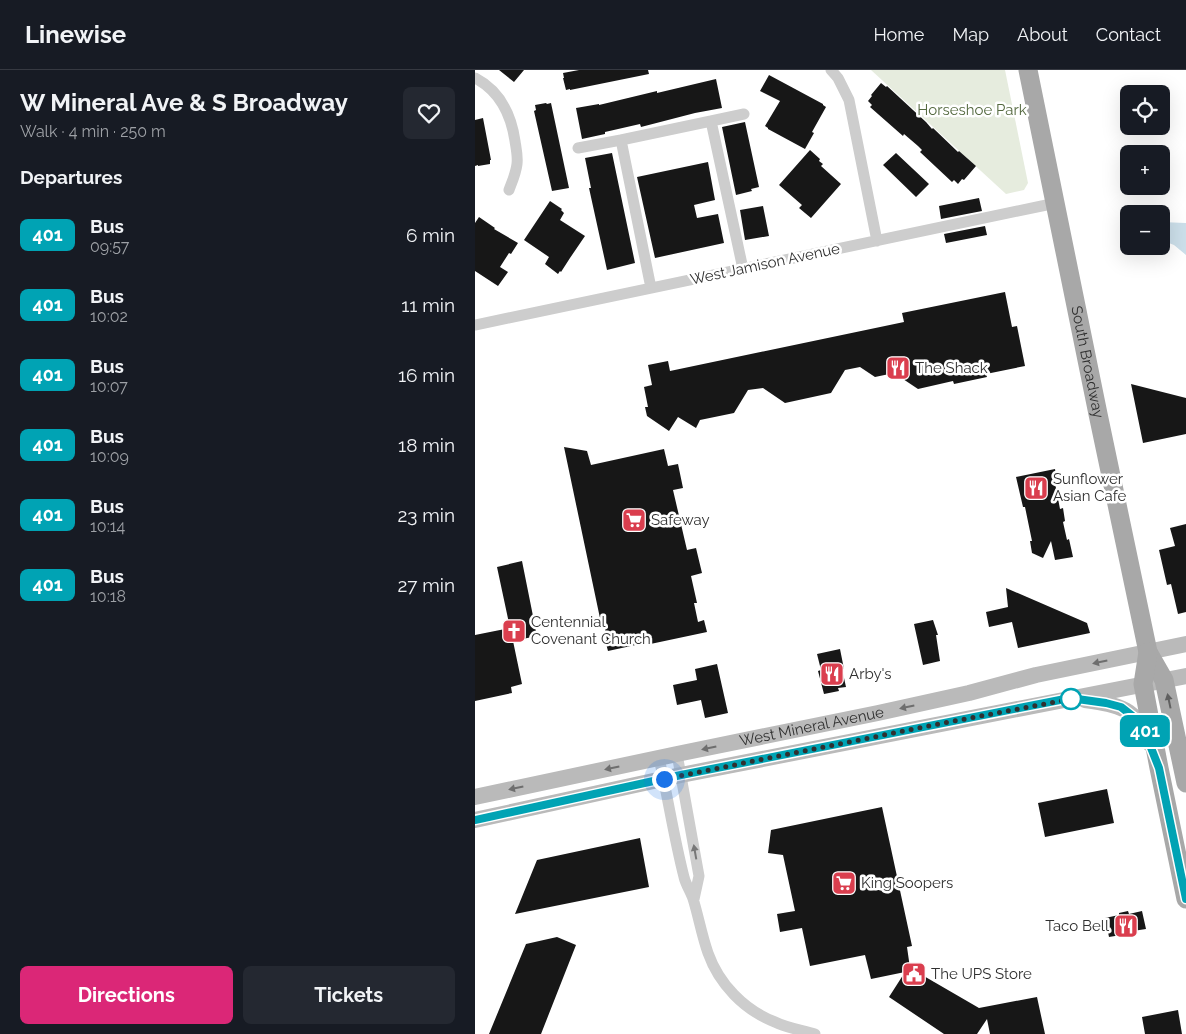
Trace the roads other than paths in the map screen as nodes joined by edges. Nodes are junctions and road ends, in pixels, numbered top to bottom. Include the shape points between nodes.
1 (831, 70) edge
2 (1028, 70) edge
3 (475, 78) edge
4 (744, 114) dead end
5 (711, 121) junction
6 (621, 140) junction
7 (579, 148) dead end
8 (509, 190) dead end
9 (1055, 203) junction
10 (877, 241) junction
11 (743, 269) junction
12 (651, 288) junction
13 (475, 325) edge
14 (1186, 644) edge
15 (1148, 652) junction
16 (1186, 676) edge
17 (1164, 680) junction
18 (1143, 684) junction
19 (1070, 698) junction
20 (677, 754) junction
21 (659, 758) junction
22 (1159, 768) junction
23 (681, 775) junction
24 (664, 779) junction
25 (1186, 783) edge
26 (475, 797) edge
27 (475, 820) edge
28 (694, 899) junction
29 (1186, 900) edge
30 (815, 1034) edge

1 - 10 street via 849,100
2 - 9 main road, South Broadway
3 - 8 street via 490,88 510,117 517,165
4 - 5 street
5 - 6 street
5 - 11 street
6 - 7 street
6 - 12 street
9 - 10 street, West Jamison Avenue
9 - 15 main road, South Broadway
10 - 11 street, West Jamison Avenue
11 - 12 street, West Jamison Avenue
12 - 13 street, West Jamison Avenue
14 - 15 main road, West Mineral Avenue
15 - 17 main road, South Broadway
15 - 18 main road, South Broadway
15 -> 20 main road, West Mineral Avenue via 1036,675 969,694
16 - 17 main road, West Mineral Avenue
17 - 18 main road, West Mineral Avenue
25 -> 17 main road, South Broadway
18 - 19 main road, West Mineral Avenue
18 - 22 main road, South Broadway
19 - 22 main road via 1114,705 1131,714 1140,722
19 - 23 main road, West Mineral Avenue
20 - 21 main road, West Mineral Avenue
20 - 23 street
21 - 24 street
21 -> 26 main road, West Mineral Avenue
22 - 29 main road, South Broadway
23 - 24 main road, West Mineral Avenue
28 -> 23 street via 699,876
24 - 27 main road, West Mineral Avenue
24 - 28 street via 684,880
28 - 30 street via 708,954 727,987 746,1006 766,1018

